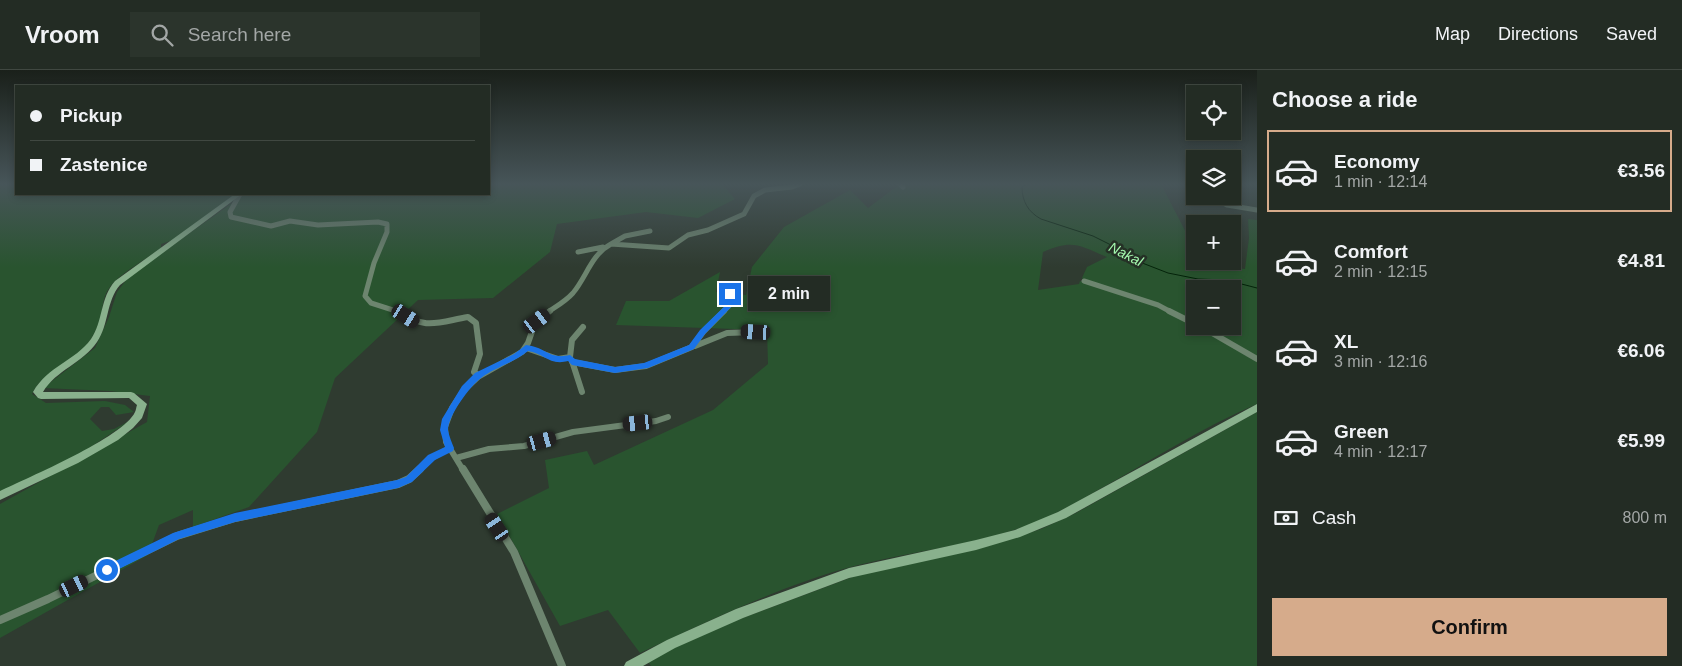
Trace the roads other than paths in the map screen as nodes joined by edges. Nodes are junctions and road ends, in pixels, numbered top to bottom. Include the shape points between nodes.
1 (214, 212) edge
2 (230, 212) edge
3 (745, 212) edge
4 (650, 231) dead end
5 (611, 244) junction
6 (604, 247) junction
7 (578, 252) dead end
8 (1084, 281) dead end
9 (725, 286) dead end
10 (1186, 319) edge
11 (583, 327) dead end
12 (756, 332) dead end
13 (1216, 335) edge
14 (692, 347) junction
15 (526, 348) junction
16 (1257, 358) edge
17 (571, 360) junction
18 (478, 375) junction
19 (582, 392) dead end
20 (1257, 408) edge
21 (668, 417) dead end
22 (450, 448) junction
23 (456, 458) junction
24 (0, 496) edge
25 (0, 620) edge
26 (562, 666) edge
27 (630, 666) edge

1 - 24 main road via 115,286 101,329 93,342 42,383 38,392 41,396 131,395 142,404 139,414 132,423 100,446
2 - 18 street via 231,217 271,226 290,221 318,226 387,224 365,296 371,303 396,310 415,322 432,324 468,317 476,323 480,354 474,372
3 - 5 street via 708,230 688,234 669,248
4 - 5 street via 625,236
5 - 6 street
6 - 7 street
6 - 15 street via 597,252 570,296 537,321
8 - 10 street via 1158,305
9 - 14 street via 732,303
11 - 17 street via 574,334 569,351
12 - 14 street via 727,333
13 - 16 street
14 - 17 street via 646,366 630,369 615,370
15 - 17 street via 559,360
15 - 18 street via 517,356
17 - 19 street
18 - 22 street via 465,388 446,419 444,430
20 - 27 main road via 1062,515 1016,534 849,573 740,613
21 - 23 street via 573,432 524,446 489,449
22 - 23 street
22 - 25 street via 432,458 409,480 235,518 172,538 48,600
23 - 26 street via 514,552

